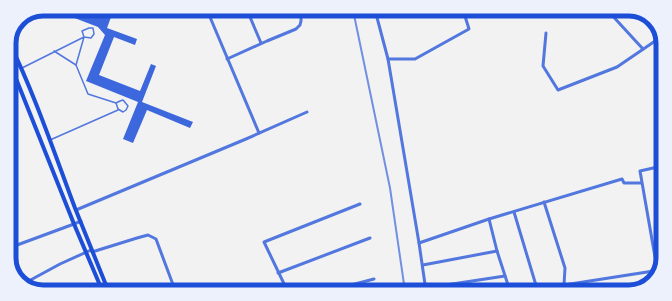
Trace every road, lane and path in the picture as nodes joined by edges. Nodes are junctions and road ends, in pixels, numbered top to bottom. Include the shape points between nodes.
1 (210, 16) edge
2 (250, 16) edge
3 (301, 16) edge
4 (377, 16) edge
5 (465, 16) edge
6 (613, 16) edge
7 (546, 33) dead end
8 (84, 37) junction
9 (656, 40) edge
10 (261, 43) junction
11 (643, 49) junction
12 (54, 51) junction
13 (16, 56) edge
14 (228, 59) junction
15 (388, 59) junction
16 (76, 65) junction
17 (22, 68) junction
18 (16, 79) edge
19 (116, 103) junction
20 (118, 109) junction
21 (307, 112) dead end
22 (259, 133) junction
23 (50, 140) junction
24 (656, 167) edge
25 (641, 183) junction
26 (544, 202) junction
27 (360, 204) dead end
28 (76, 210) junction
29 (514, 212) junction
30 (489, 219) junction
31 (81, 221) junction
32 (74, 224) junction
33 (370, 238) dead end
34 (419, 243) junction
35 (16, 245) edge
36 (92, 251) junction
37 (497, 251) junction
38 (86, 252) junction
39 (656, 257) edge
40 (423, 265) junction
41 (278, 272) junction
42 (651, 273) edge
43 (505, 276) junction
44 (374, 279) dead end
45 (29, 281) edge
46 (100, 285) edge
47 (106, 285) edge
48 (173, 285) edge
49 (284, 285) edge
50 (351, 285) edge
51 (425, 285) edge
52 (454, 285) edge
53 (508, 285) edge
54 (536, 285) edge
55 (564, 285) joint

1 - 14 street
2 - 10 street
3 - 10 street via 300,25 296,29
4 - 15 street
5 - 15 street via 469,29 415,59
6 - 11 street
7 - 11 street via 543,66 558,90 617,67
8 - 8 lane via 82,31 93,28 94,34 91,38
8 - 12 lane
8 - 16 lane
9 - 11 street
10 - 14 street
12 - 16 lane
12 - 17 lane
13 - 17 main road
14 - 22 street
15 - 34 street
16 - 19 lane via 88,94
17 - 23 main road
18 - 32 main road
19 - 20 lane
19 - 20 lane via 124,100 128,106 123,112
20 - 23 lane
21 - 22 street
22 - 28 street
23 - 28 main road
24 - 25 street via 640,171
25 - 26 street via 624,183 622,179
25 - 39 street
26 - 29 street
26 - 55 street via 565,268
27 - 41 street via 264,242
28 - 31 main road
29 - 30 street
29 - 54 street
30 - 34 street
30 - 37 street
31 - 32 street
31 - 36 main road
32 - 35 street
32 - 38 main road
33 - 41 street
34 - 40 street
36 - 38 street
36 - 47 main road
36 - 48 street via 148,235 156,239
37 - 40 street
37 - 43 street
38 - 45 street
38 - 46 main road
40 - 51 street
41 - 49 street
42 - 55 street
43 - 52 street
43 - 53 street
44 - 50 street

